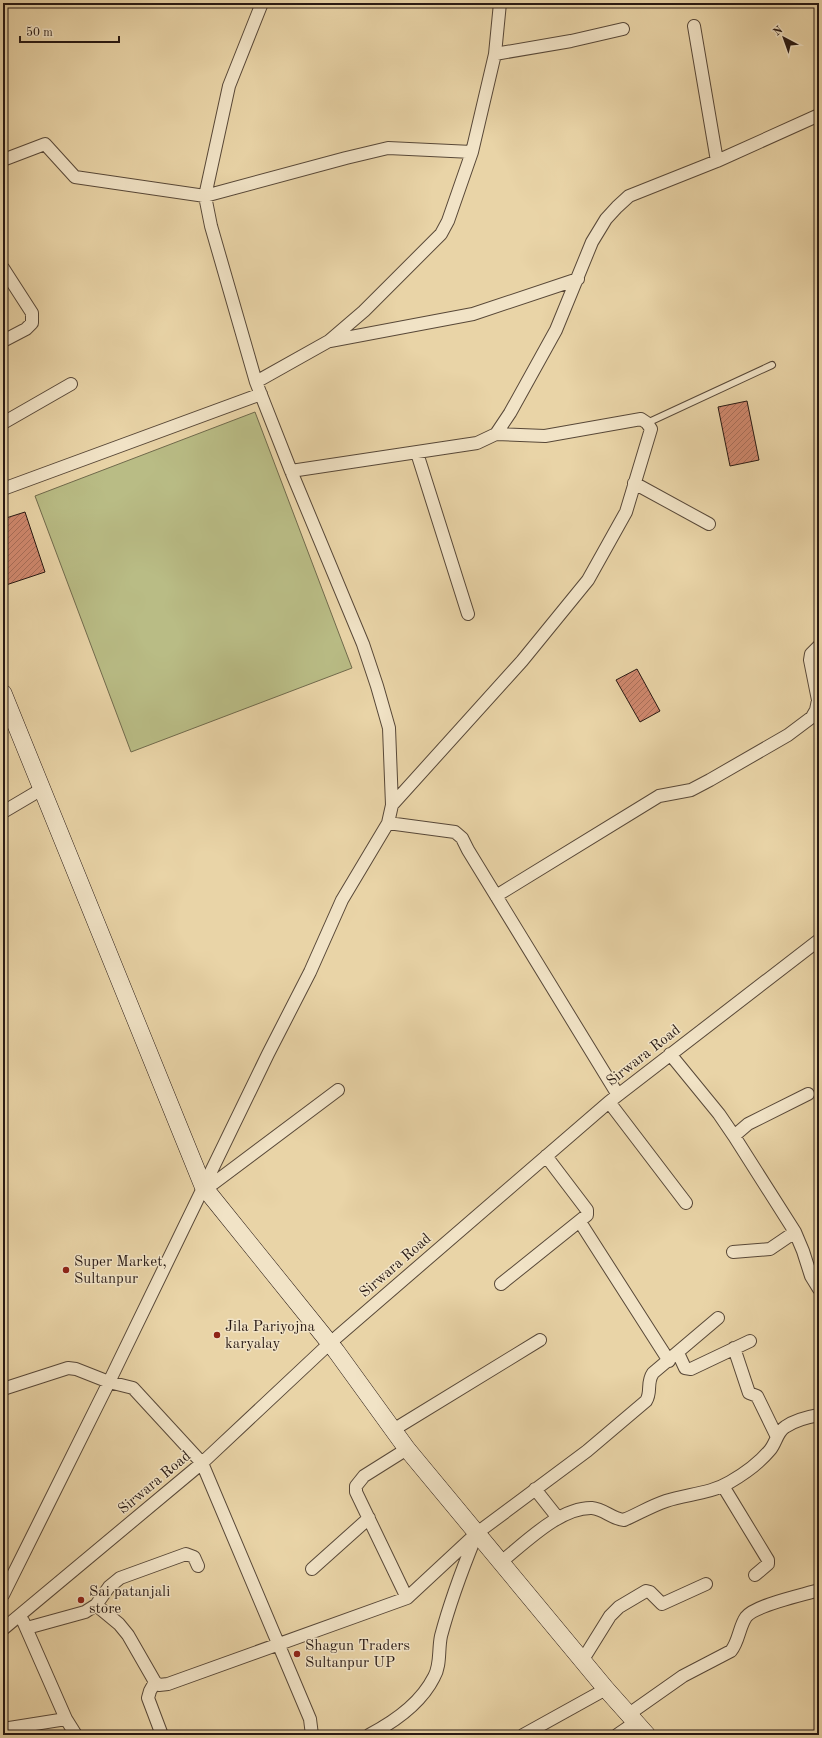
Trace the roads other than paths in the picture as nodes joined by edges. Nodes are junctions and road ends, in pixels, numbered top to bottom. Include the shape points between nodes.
1 (500, 3) edge
2 (260, 4) edge
3 (694, 26) dead end
4 (623, 29) dead end
5 (495, 54) junction
6 (819, 115) edge
7 (472, 152) junction
8 (3, 160) edge
9 (717, 161) junction
10 (205, 196) junction
11 (3, 268) edge
12 (578, 279) junction
13 (3, 341) edge
14 (329, 341) junction
15 (772, 365) dead end
16 (256, 382) junction
17 (71, 384) dead end
18 (261, 394) junction
19 (3, 423) edge
20 (647, 423) junction
21 (496, 434) junction
22 (417, 453) junction
23 (291, 471) junction
24 (634, 483) junction
25 (3, 489) edge
26 (709, 524) dead end
27 (468, 614) dead end
28 (819, 646) edge
29 (3, 693) edge
30 (42, 789) junction
31 (392, 805) junction
32 (3, 812) edge
33 (388, 823) junction
34 (496, 896) junction
35 (817, 946) edge
36 (670, 1054) junction
37 (338, 1090) dead end
38 (808, 1094) dead end
39 (613, 1098) junction
40 (734, 1136) junction
41 (546, 1156) junction
42 (205, 1188) junction
43 (686, 1203) dead end
44 (580, 1222) junction
45 (794, 1232) junction
46 (733, 1252) dead end
47 (501, 1284) dead end
48 (819, 1289) edge
49 (718, 1318) dead end
50 (540, 1340) dead end
51 (750, 1340) dead end
52 (330, 1343) junction
53 (734, 1348) junction
54 (673, 1357) junction
55 (109, 1382) junction
56 (3, 1389) edge
57 (819, 1414) edge
58 (393, 1430) junction
59 (777, 1438) junction
60 (407, 1449) junction
61 (202, 1463) junction
62 (723, 1486) junction
63 (535, 1489) junction
64 (369, 1518) junction
65 (558, 1518) junction
66 (477, 1533) junction
67 (502, 1562) junction
68 (198, 1566) dead end
69 (312, 1569) dead end
70 (755, 1575) dead end
71 (706, 1584) dead end
72 (819, 1590) edge
73 (3, 1595) edge
74 (407, 1598) junction
75 (96, 1605) junction
76 (20, 1614) junction
77 (27, 1628) junction
78 (3, 1629) edge
79 (278, 1645) junction
80 (582, 1661) junction
81 (155, 1682) junction
82 (606, 1689) junction
83 (632, 1718) junction
84 (66, 1719) junction
85 (3, 1730) edge
86 (5, 1735) edge
87 (76, 1735) edge
88 (162, 1735) edge
89 (312, 1735) edge
90 (369, 1735) edge
91 (523, 1735) edge
92 (617, 1735) edge
93 (647, 1735) edge

1 - 5 street
2 - 10 street via 229,86
3 - 9 street
4 - 5 street
5 - 7 street
6 - 9 street
7 - 10 street via 388,148
7 - 14 street via 441,234 364,311
8 - 10 street via 45,144 75,177
9 - 12 street via 629,196 606,219 592,242
10 - 16 street via 211,226
11 - 13 street via 32,313 32,323
12 - 14 street via 473,314
12 - 21 street via 556,330
14 - 16 street
15 - 20 lane
16 - 18 street
17 - 19 street
18 - 23 street
18 - 25 street
20 - 21 street via 640,419 545,436
20 - 24 street via 651,429
21 - 22 street via 477,443
22 - 23 street
22 - 27 street
23 - 31 street via 363,644 377,686 388,728
24 - 26 street
24 - 31 street via 626,512 588,580 522,661
28 - 34 street via 811,654 810,660 818,700 812,717 788,735 710,780 690,790 658,796
29 - 30 street
30 - 32 street
30 - 42 street
31 - 33 street
33 - 34 street via 455,832 462,838
33 - 42 street via 342,900 310,972
34 - 39 street
35 - 36 street, Sirwara Road
36 - 39 street, Sirwara Road
36 - 40 street
37 - 42 street
38 - 40 street via 748,1124
39 - 41 street, Sirwara Road
39 - 43 street
40 - 45 street
41 - 44 street via 587,1210 587,1215
41 - 52 street, Sirwara Road
42 - 52 street
42 - 55 street
44 - 47 street
44 - 54 street
45 - 46 street via 770,1249
45 - 48 street via 810,1276
49 - 54 street
50 - 58 street
51 - 53 street
52 - 58 street
52 - 61 street, Sirwara Road
53 - 54 street via 691,1369 685,1368
53 - 59 street via 749,1393 757,1396
54 - 63 street via 649,1378 649,1396 646,1401 587,1451
55 - 56 street via 68,1368
55 - 61 street via 132,1388
55 - 73 street
57 - 59 street via 792,1423 782,1430
58 - 60 street
59 - 62 street via 766,1455
60 - 64 street via 364,1476 356,1486 356,1492
60 - 66 street
61 - 76 street, Sirwara Road
61 - 79 street
62 - 65 street via 664,1501 624,1520 594,1508
62 - 70 street via 768,1560 768,1564
63 - 65 street
63 - 66 street
64 - 69 street
64 - 74 street
65 - 67 street
66 - 67 street
66 - 74 street
66 - 90 street via 453,1596 440,1642 438,1669 433,1680 398,1719
67 - 80 street
68 - 75 street via 194,1557 186,1554 120,1578
71 - 80 street via 662,1604 646,1591 619,1607 610,1616
72 - 83 street via 752,1612 744,1622 731,1651 683,1676
74 - 79 street
75 - 77 street via 85,1612
75 - 81 street via 128,1634
76 - 77 street
76 - 78 street, Sirwara Road
77 - 84 street
79 - 81 street via 168,1684 159,1685
79 - 89 street via 310,1720
80 - 82 street
81 - 88 street via 148,1698
82 - 83 street
82 - 91 street
83 - 92 street
83 - 93 street
84 - 85 street
84 - 87 street
85 - 86 street

